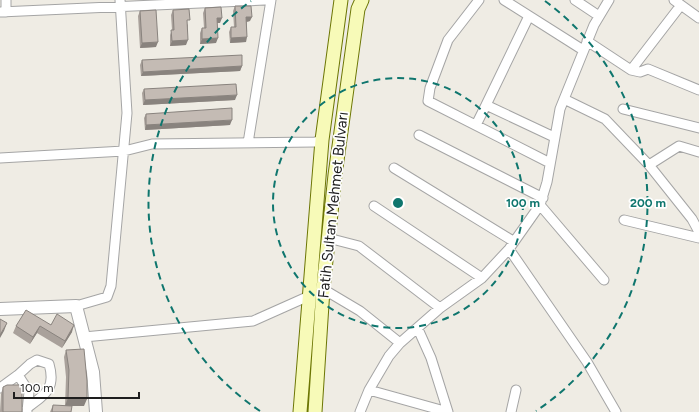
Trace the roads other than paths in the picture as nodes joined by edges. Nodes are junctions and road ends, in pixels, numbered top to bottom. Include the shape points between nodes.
1 (6, 0) edge
2 (265, 0) edge
3 (271, 0) edge
4 (341, 0) edge
5 (362, 0) edge
6 (480, 0) edge
7 (504, 0) edge
8 (575, 0) edge
9 (609, 0) edge
10 (678, 2) edge
11 (120, 3) edge
12 (3, 12) edge
13 (529, 16) junction
14 (599, 16) junction
15 (699, 18) edge
16 (585, 46) junction
17 (631, 70) junction
18 (699, 90) edge
19 (564, 99) junction
20 (486, 105) junction
21 (623, 109) dead end
22 (476, 125) junction
23 (699, 128) edge
24 (419, 135) dead end
25 (554, 137) junction
26 (322, 140) junction
27 (248, 143) junction
28 (124, 151) junction
29 (699, 152) edge
30 (0, 158) edge
31 (550, 163) junction
32 (649, 165) junction
33 (394, 168) dead end
34 (542, 201) junction
35 (374, 206) dead end
36 (624, 220) dead end
37 (699, 232) edge
38 (328, 238) junction
39 (699, 238) edge
40 (511, 245) junction
41 (482, 278) junction
42 (604, 280) dead end
43 (323, 289) junction
44 (309, 296) junction
45 (76, 306) junction
46 (440, 308) junction
47 (0, 309) edge
48 (418, 329) junction
49 (84, 337) junction
50 (400, 344) junction
51 (18, 375) junction
52 (0, 388) edge
53 (369, 390) junction
54 (516, 390) dead end
55 (27, 410) edge
56 (96, 412) edge
57 (300, 412) edge
58 (315, 412) edge
59 (360, 412) edge
60 (448, 412) edge
61 (511, 412) edge
62 (616, 412) edge

1 - 12 street
2 - 11 street
3 - 27 street
4 - 26 main road, Fatih Sultan Mehmet Bulvarı
5 - 38 main road, Fatih Sultan Mehmet Bulvarı via 358,9
6 - 22 street via 448,40 430,88 428,101
7 - 13 street
8 - 14 street
9 - 14 street
10 - 15 street
10 - 17 street
11 - 12 street
11 - 28 street via 127,113
13 - 16 street
13 - 20 street
14 - 16 street
16 - 17 street
16 - 19 street
17 - 18 street via 640,72 648,69
19 - 25 street
19 - 32 street via 605,119
20 - 22 street
20 - 25 street
21 - 23 street
22 - 31 street
24 - 34 street
25 - 31 street
26 - 27 street
26 - 44 main road, Fatih Sultan Mehmet Bulvarı
27 - 28 street via 152,144
28 - 30 street
28 - 45 street via 111,286 107,297
29 - 32 street via 679,146
31 - 34 street
32 - 37 street
33 - 40 street
34 - 40 street
34 - 42 street
35 - 41 street
36 - 39 street
38 - 43 main road, Fatih Sultan Mehmet Bulvarı
38 - 46 street via 359,246
40 - 41 street
40 - 62 street via 587,362
41 - 46 street
43 - 50 street via 360,311
43 - 58 main road, Fatih Sultan Mehmet Bulvarı
44 - 49 street via 253,321
44 - 57 main road, Fatih Sultan Mehmet Bulvarı
45 - 47 street
45 - 49 street
46 - 48 street
48 - 50 street
48 - 60 street via 431,358
49 - 56 street via 93,372
50 - 53 street via 389,356
51 - 52 street
51 - 55 street via 29,392
51 - 55 street via 37,360 49,364 52,373 52,384 42,398
53 - 59 street
53 - 60 street
54 - 61 street

